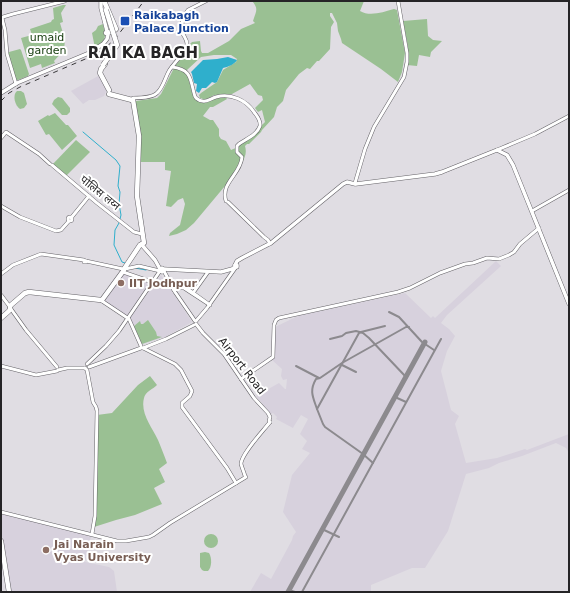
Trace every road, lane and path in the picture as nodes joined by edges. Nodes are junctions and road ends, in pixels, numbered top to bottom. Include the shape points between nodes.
1 (64, 1) edge
2 (207, 1) edge
3 (398, 1) edge
4 (104, 5) edge
5 (2, 19) edge
6 (104, 22) junction
7 (107, 33) junction
8 (172, 67) junction
9 (16, 83) junction
10 (1, 92) edge
11 (133, 99) junction
12 (569, 116) edge
13 (1, 138) edge
14 (497, 150) junction
15 (355, 184) junction
16 (569, 190) edge
17 (89, 196) junction
18 (1, 206) edge
19 (532, 211) junction
20 (539, 228) junction
21 (141, 239) junction
22 (267, 241) junction
23 (236, 266) junction
24 (123, 270) junction
25 (162, 271) junction
26 (208, 272) junction
27 (1, 275) edge
28 (152, 282) junction
29 (173, 290) junction
30 (193, 293) junction
31 (1, 296) edge
32 (102, 300) junction
33 (569, 304) edge
34 (209, 305) junction
35 (10, 308) junction
36 (1, 317) edge
37 (128, 318) junction
38 (196, 323) junction
39 (142, 347) junction
40 (1, 366) edge
41 (88, 366) junction
42 (57, 368) junction
43 (241, 378) junction
44 (228, 470) junction
45 (236, 481) junction
46 (1, 512) edge
47 (92, 534) junction
48 (1, 541) edge
49 (1, 548) edge
50 (9, 592) edge

1 - 5 street
2 - 8 street via 186,12 182,30 187,46
3 - 15 street via 407,53 404,77 374,127
4 - 6 main road
4 - 6 main road via 100,8
4 - 7 highway via 108,7 116,29
4 - 11 highway, bridge via 118,47 99,70 109,91
5 - 9 street via 7,55
6 - 7 main road
7 - 9 main road via 105,42 93,51
8 - 11 street via 156,94
8 - 22 street via 187,72 198,99 207,101 220,96 239,99 246,102 260,121 258,131 237,146 237,152 242,157 241,162 224,192 232,206
9 - 10 main road
11 - 21 highway via 139,133 137,196
12 - 14 street
13 - 17 street via 6,132 38,154
14 - 15 main road via 436,174
14 - 19 main road via 509,157
15 - 22 main road via 347,182 340,185
16 - 19 street
17 - 18 street via 61,230 56,231 20,217
17 - 21 street
19 - 20 main road
20 - 33 main road
20 - 43 street via 514,252 499,259 487,258 465,264 400,291 279,318 274,325 273,357
21 - 24 highway
21 - 25 main road
22 - 23 main road via 242,258
23 - 26 main road via 222,272
23 - 34 street
24 - 25 street via 139,266
24 - 27 street via 42,255 14,266
24 - 28 street
24 - 32 highway
25 - 26 main road
25 - 28 street
25 - 29 street
25 - 38 street
26 - 30 street
28 - 37 street
29 - 30 street via 183,287
29 - 34 street via 184,288
29 - 38 street
30 - 34 street
31 - 35 street
32 - 35 highway via 29,292 23,294
32 - 37 street
34 - 38 street
35 - 36 highway
35 - 42 street
37 - 39 street
37 - 41 street
38 - 39 street
38 - 43 street, Airport Road via 204,335 224,354
39 - 41 street
39 - 41 street
39 - 44 street via 174,364 180,371 191,391 181,402 181,407
39 - 44 street via 174,363 181,370 192,392 182,402 182,406
40 - 42 street via 28,373
41 - 42 street
41 - 47 street via 93,402 97,410 95,516
43 - 45 street, Airport Road via 268,413 270,421 242,460 245,476
44 - 45 street
45 - 47 street via 145,538 123,542
46 - 47 street
48 - 50 highway
49 - 50 highway

